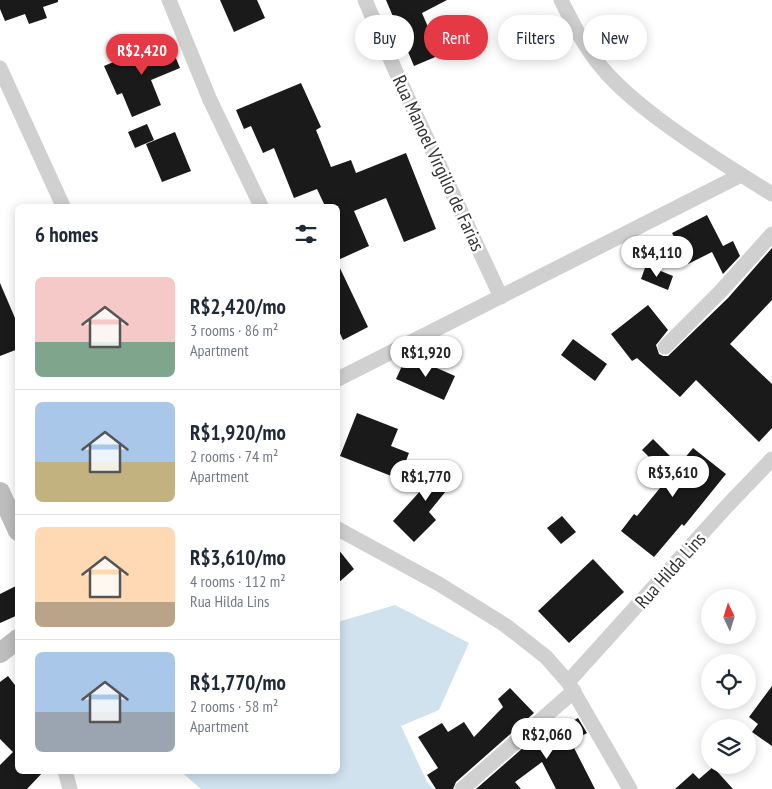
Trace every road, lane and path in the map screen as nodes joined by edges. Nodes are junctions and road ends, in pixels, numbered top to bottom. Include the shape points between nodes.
1 (169, 0) edge
2 (364, 0) edge
3 (561, 0) edge
4 (0, 68) edge
5 (741, 175) junction
6 (772, 194) edge
7 (62, 204) edge
8 (260, 204) edge
9 (772, 234) edge
10 (502, 297) junction
11 (665, 347) dead end
12 (340, 375) edge
13 (772, 459) edge
14 (0, 492) edge
15 (15, 524) edge
16 (340, 530) edge
17 (15, 642) edge
18 (0, 654) edge
19 (571, 687) junction
20 (66, 774) edge
21 (68, 788) edge
22 (462, 789) edge
23 (630, 789) edge

1 - 8 street via 210,100
2 - 10 street, Rua Manoel Virgilio de Farias
3 - 5 street via 593,55 622,89 695,146
4 - 7 street
5 - 6 street
5 - 10 street
9 - 11 street
10 - 12 street
13 - 19 street, Rua Hilda Lins via 726,506
14 - 15 main road
16 - 19 street via 439,584 505,625 546,657
17 - 18 main road
19 - 22 street, Rua Hilda Lins
19 - 23 street
20 - 21 street

